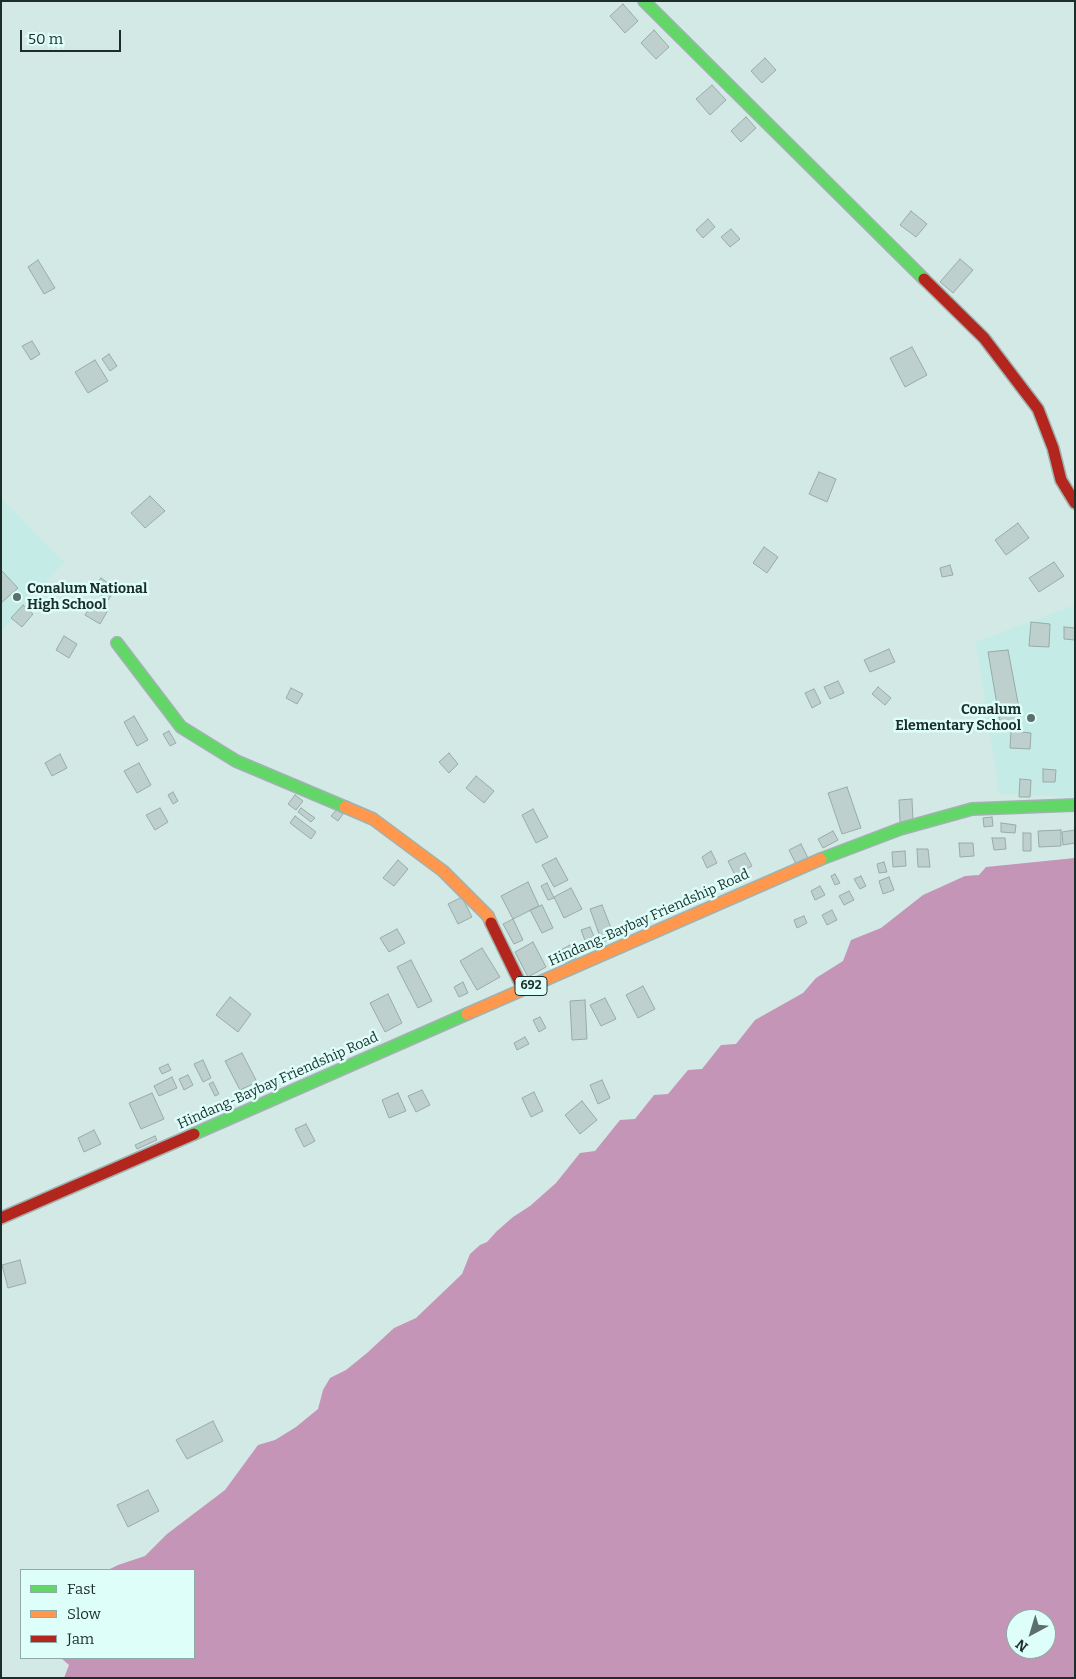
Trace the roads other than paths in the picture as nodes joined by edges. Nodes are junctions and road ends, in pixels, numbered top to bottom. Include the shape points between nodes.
1 (644, 1) edge
2 (1075, 503) edge
3 (117, 644) dead end
4 (1075, 805) edge
5 (523, 990) junction
6 (1, 1218) edge

1 - 2 street via 984,338 1038,409 1061,480
3 - 5 street via 181,727 236,761 372,819 443,871 488,916
4 - 5 street, Hindang-Baybay Friendship Road / 692 via 972,809 900,829 816,861
5 - 6 street, Hindang-Baybay Friendship Road / 692

